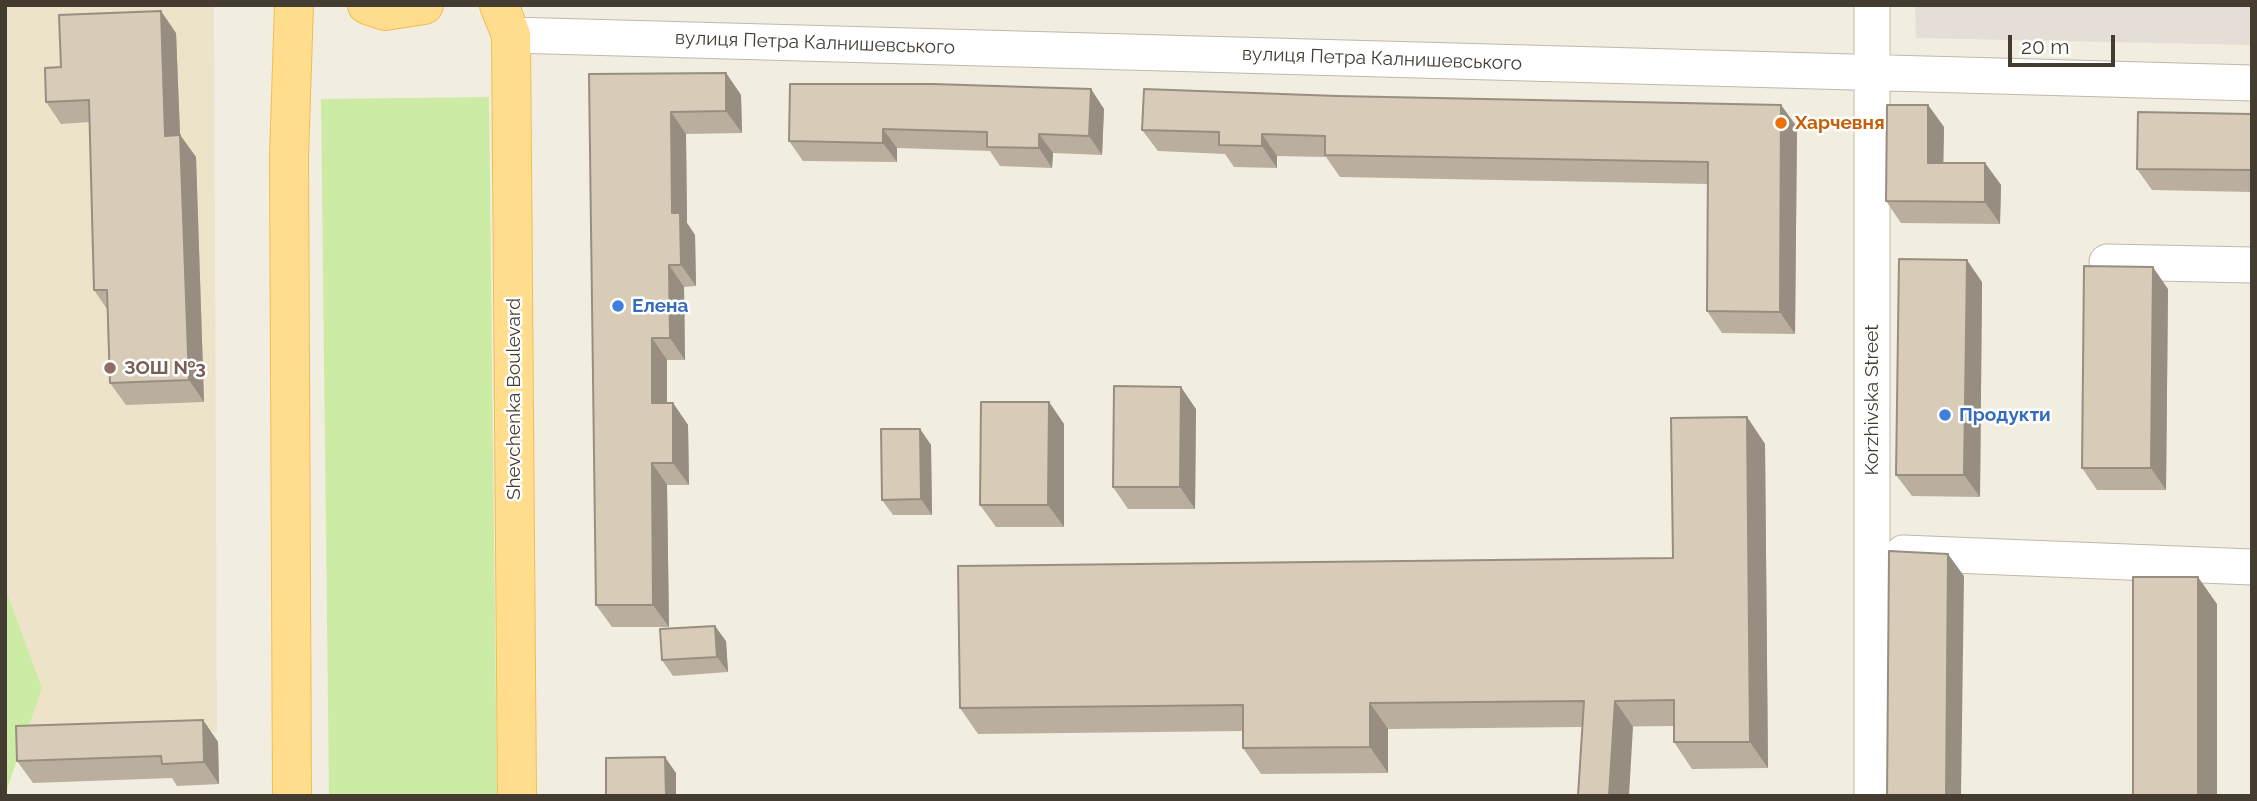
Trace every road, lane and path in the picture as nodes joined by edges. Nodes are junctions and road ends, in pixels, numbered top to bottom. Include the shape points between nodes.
1 (294, 5) edge
2 (367, 5) edge
3 (424, 5) edge
4 (1872, 5) edge
5 (505, 20) edge
6 (1873, 72) junction
7 (2252, 83) edge
8 (2107, 262) dead end
9 (2252, 265) edge
10 (1872, 552) junction
11 (2252, 567) edge
12 (292, 796) edge
13 (517, 796) edge
14 (1872, 796) edge

1 - 12 main road via 289,157
2 - 3 main road via 384,11
4 - 6 street, Korzhivska Street
5 - 6 street, вулиця Петра Калнишевського
5 - 13 main road, Shevchenka Boulevard
6 - 7 street, вулиця Петра Калнишевського
6 - 10 street, Korzhivska Street
8 - 9 street
10 - 11 street
10 - 14 street, Korzhivska Street

